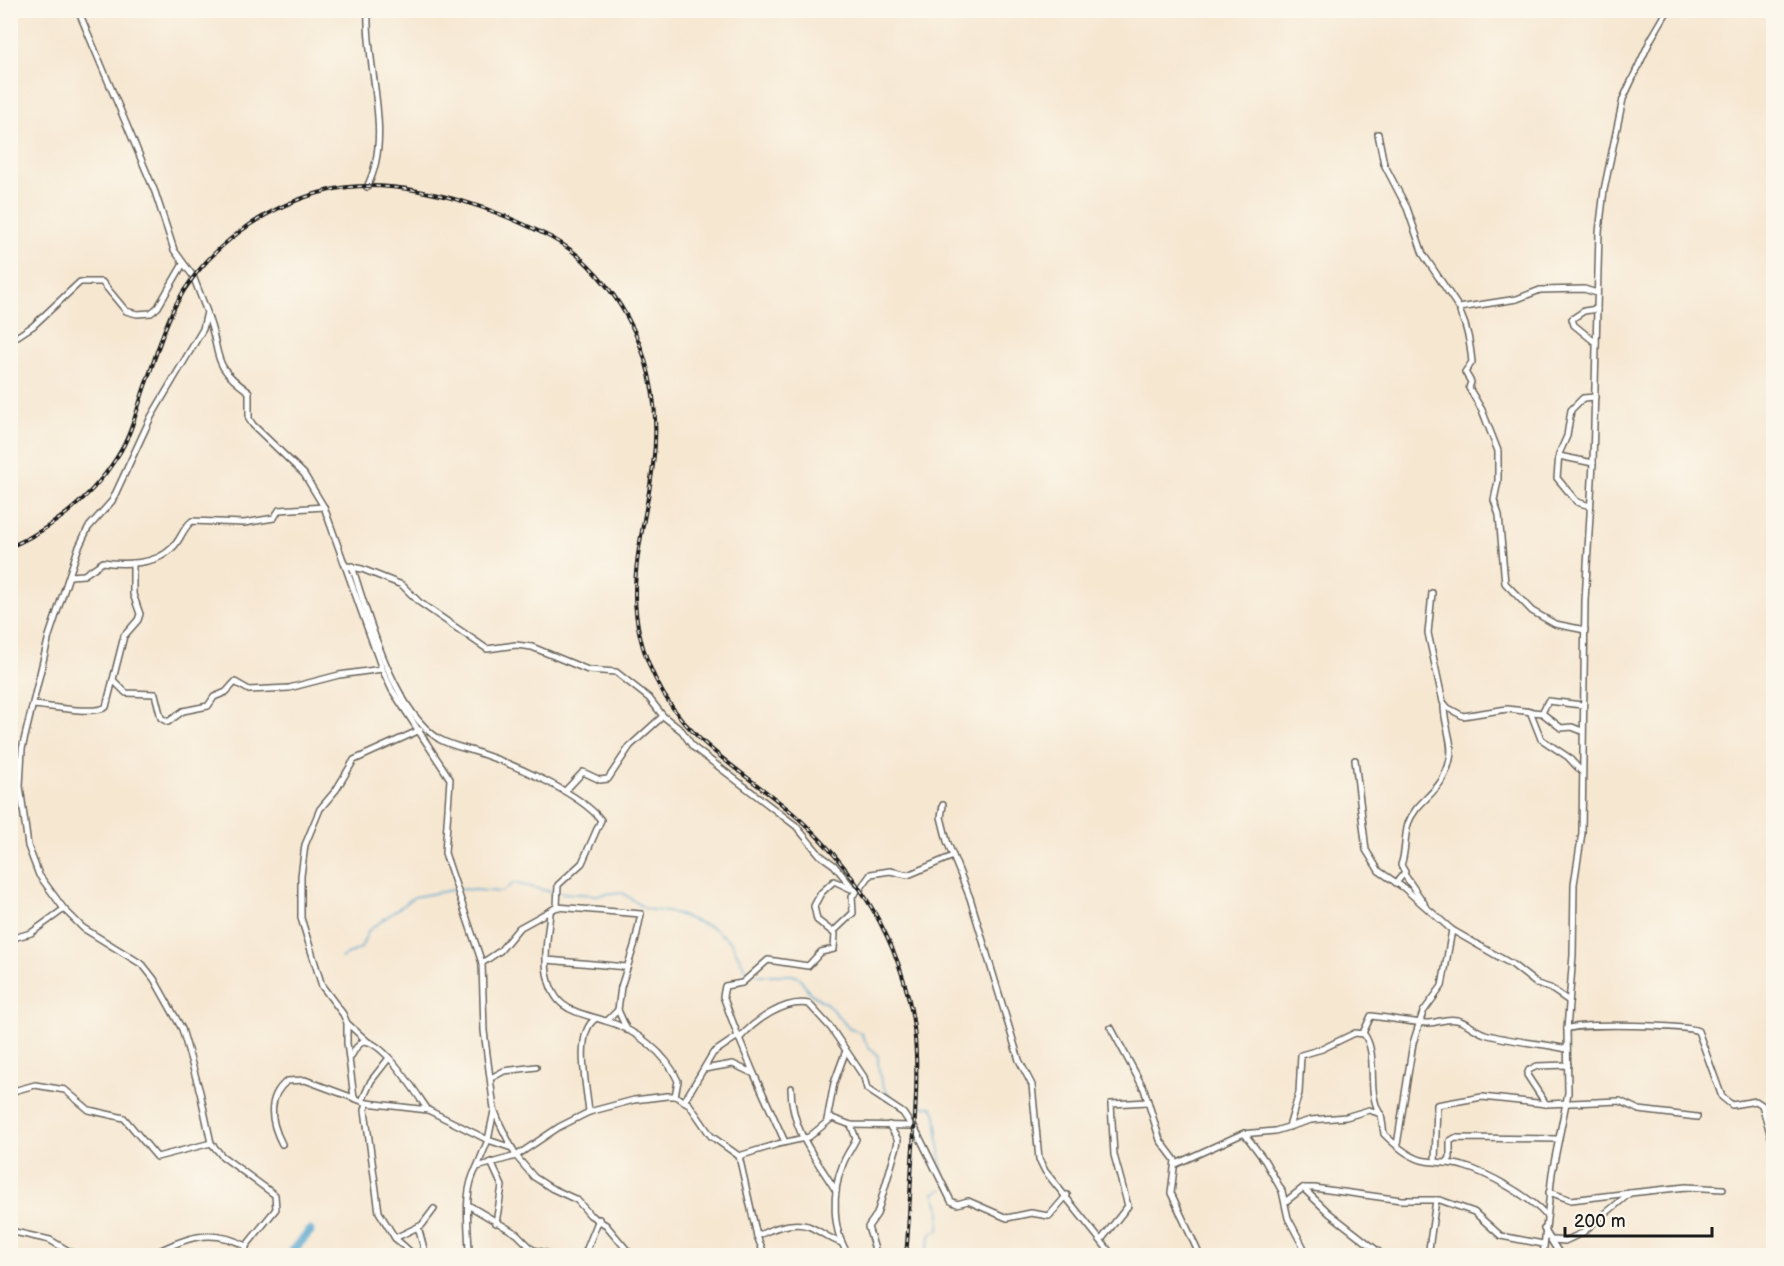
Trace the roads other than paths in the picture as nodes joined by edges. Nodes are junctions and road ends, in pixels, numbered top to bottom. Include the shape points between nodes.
1 (78, 10) edge
2 (368, 10) edge
3 (1668, 10) edge
4 (1378, 134) dead end
5 (367, 187) dead end
6 (183, 264) junction
7 (1598, 293) junction
8 (1597, 309) junction
9 (207, 312) junction
10 (1460, 312) dead end
11 (10, 341) edge
12 (1596, 343) junction
13 (1595, 397) junction
14 (1559, 456) junction
15 (1593, 463) junction
16 (1590, 506) junction
17 (324, 507) junction
18 (133, 563) junction
19 (350, 566) junction
20 (70, 576) junction
21 (1432, 593) dead end
22 (1585, 630) junction
23 (382, 669) junction
24 (113, 680) junction
25 (1444, 704) junction
26 (33, 705) junction
27 (1582, 705) junction
28 (1530, 711) junction
29 (1542, 713) junction
30 (663, 716) junction
31 (420, 730) junction
32 (1582, 731) junction
33 (1355, 760) dead end
34 (1581, 771) junction
35 (565, 791) junction
36 (943, 805) dead end
37 (953, 856) junction
38 (1404, 874) junction
39 (1396, 883) junction
40 (855, 890) junction
41 (557, 906) junction
42 (1426, 907) junction
43 (64, 909) junction
44 (550, 913) junction
45 (1452, 930) junction
46 (834, 931) junction
47 (10, 939) edge
48 (547, 960) junction
49 (482, 963) junction
50 (627, 967) junction
51 (1569, 1001) junction
52 (618, 1010) junction
53 (595, 1019) junction
54 (607, 1021) junction
55 (1421, 1022) junction
56 (347, 1023) junction
57 (1111, 1028) dead end
58 (1567, 1029) junction
59 (627, 1030) junction
60 (1363, 1033) junction
61 (738, 1037) junction
62 (367, 1041) junction
63 (1567, 1049) junction
64 (845, 1053) junction
65 (388, 1058) junction
66 (350, 1059) junction
67 (1568, 1065) junction
68 (536, 1066) dead end
69 (704, 1069) junction
70 (754, 1074) junction
71 (491, 1078) junction
72 (791, 1088) dead end
73 (10, 1092) edge
74 (675, 1096) junction
75 (354, 1098) junction
76 (685, 1100) junction
77 (365, 1102) junction
78 (1148, 1102) junction
79 (1567, 1103) junction
80 (1546, 1104) junction
81 (494, 1109) junction
82 (428, 1110) junction
83 (589, 1112) junction
84 (1379, 1112) junction
85 (1697, 1117) dead end
86 (827, 1120) junction
87 (851, 1125) junction
88 (889, 1125) junction
89 (910, 1125) junction
90 (1289, 1127) junction
91 (1244, 1133) junction
92 (1559, 1139) junction
93 (488, 1140) junction
94 (802, 1140) junction
95 (785, 1142) junction
96 (212, 1143) junction
97 (282, 1144) dead end
98 (1397, 1145) junction
99 (1773, 1147) edge
100 (512, 1148) junction
101 (516, 1156) junction
102 (739, 1156) junction
103 (1435, 1161) junction
104 (491, 1162) junction
105 (1446, 1163) junction
106 (1176, 1164) junction
107 (477, 1167) junction
108 (1303, 1188) junction
109 (1723, 1189) dead end
110 (836, 1191) junction
111 (1549, 1192) junction
112 (1630, 1193) junction
113 (1066, 1195) junction
114 (1436, 1200) junction
115 (1285, 1202) junction
116 (468, 1205) junction
117 (435, 1209) dead end
118 (1546, 1215) junction
119 (599, 1220) junction
120 (496, 1222) junction
121 (418, 1227) junction
122 (1544, 1229) junction
123 (10, 1231) edge
124 (757, 1236) junction
125 (395, 1238) junction
126 (1101, 1240) junction
127 (1553, 1240) junction
128 (842, 1243) junction
129 (1543, 1244) junction
130 (246, 1246) junction
131 (546, 1253) dead end
132 (1545, 1254) edge
133 (77, 1256) edge
134 (149, 1256) edge
135 (245, 1256) edge
136 (415, 1256) edge
137 (426, 1256) edge
138 (469, 1256) edge
139 (584, 1256) edge
140 (632, 1256) edge
141 (765, 1256) edge
142 (850, 1256) edge
143 (877, 1256) edge
144 (1113, 1256) edge
145 (1200, 1256) edge
146 (1308, 1256) edge
147 (1384, 1256) edge
148 (1428, 1256) edge
149 (1561, 1256) edge

1 - 6 street
2 - 5 street via 379,128 375,164
3 - 7 street via 1622,106 1602,208
4 - 7 street via 1384,164 1407,208 1423,254 1459,308 1516,300 1540,290 1584,289
6 - 9 street via 193,276
6 - 11 street via 159,307 151,313 126,311 102,282 80,282 33,326
7 - 8 street
8 - 12 street
8 - 12 street via 1572,319
9 - 17 street via 222,366 228,377 249,392 249,418 253,425 304,474
9 - 20 street via 203,329 151,417 112,501 88,528
10 - 22 street via 1471,343 1472,362 1465,372 1471,382 1469,388 1498,451 1494,500 1499,515 1505,584 1532,611 1555,624
12 - 13 street
13 - 14 street via 1583,398 1571,410
13 - 15 street
14 - 15 street
14 - 16 street via 1558,482 1581,504
15 - 16 street
16 - 22 street
17 - 18 street via 284,509 277,511 274,518 244,523 192,521 171,549
17 - 19 street
18 - 20 street via 101,562 84,575
18 - 24 street via 133,594 140,614 124,636
19 - 23 street via 353,592
19 - 30 street via 402,585 419,602 488,649 532,647 588,670 616,672 649,698
19 - 35 street via 382,656 430,732 453,746 483,754
20 - 26 street via 49,636
21 - 25 street via 1428,633
22 - 27 street
23 - 24 street via 289,688 249,690 235,682 208,706 183,711 168,722 161,718 155,694 126,693
23 - 31 street
24 - 26 street via 103,709 66,710
25 - 28 street via 1463,716 1495,709
25 - 38 street via 1450,758 1441,784 1408,822 1406,855 1401,865
26 - 43 street via 22,749 20,786 28,846 39,875
27 - 29 street via 1548,701
27 - 32 street
28 - 29 street
28 - 34 street via 1540,738
29 - 32 street via 1561,728
30 - 35 street via 630,746 608,779 600,780 583,772
30 - 40 street via 698,752 796,826
31 - 49 street via 450,779 445,853
31 - 56 street via 354,760 320,809 305,845 301,892 304,933 322,986
32 - 34 street
33 - 39 street via 1366,850 1379,871
34 - 51 street via 1582,833 1574,884 1574,956
35 - 41 street via 599,817 601,823 582,863 558,885
36 - 37 street via 942,822
37 - 40 street via 908,875 890,871 871,874
37 - 113 street via 970,898 1019,1060 1032,1085 1039,1159
38 - 39 street
38 - 42 street
39 - 42 street
40 - 46 street via 852,913
40 - 46 street via 834,881 814,906 817,920
41 - 44 street
41 - 50 street via 638,912 642,918
42 - 45 street
43 - 47 street via 31,933
43 - 96 street via 83,928 143,965 154,979 182,1029
44 - 48 street
44 - 49 street via 519,928 500,951
45 - 51 street
45 - 55 street via 1442,986 1423,1012
46 - 61 street via 834,949 821,952 807,966 768,960 742,983 724,986 723,996
48 - 50 street
48 - 53 street via 552,988 561,1004
49 - 71 street via 484,1030
50 - 52 street
51 - 58 street
52 - 54 street
52 - 59 street
53 - 54 street
53 - 83 street via 588,1026 584,1042
54 - 59 street
55 - 60 street via 1371,1016
55 - 63 street via 1457,1020 1484,1034
55 - 98 street via 1408,1065
56 - 62 street
56 - 66 street
57 - 78 street
58 - 63 street
58 - 99 street via 1594,1025 1698,1031 1722,1096 1732,1105 1756,1101 1762,1105
59 - 74 street via 666,1060 678,1081
60 - 84 street via 1369,1042 1371,1090
60 - 90 street via 1355,1032 1301,1055 1299,1093
61 - 64 street via 769,1015 803,1003 823,1017
61 - 69 street via 715,1051
61 - 70 street
62 - 65 street
62 - 66 street via 356,1048
63 - 67 street
64 - 86 street
64 - 89 street via 859,1070 867,1089 903,1113
65 - 77 street via 371,1081
65 - 82 street
66 - 75 street
67 - 79 street
67 - 80 street via 1529,1070 1531,1084
68 - 71 street via 511,1069
69 - 70 street via 733,1064
69 - 76 street
70 - 95 street
71 - 81 street
72 - 94 street
73 - 96 street via 35,1085 65,1090 89,1110 124,1118 157,1156
74 - 76 street
74 - 83 street via 634,1100
75 - 77 street
75 - 97 street via 305,1080 287,1081 276,1093 272,1106
76 - 102 street via 711,1136
77 - 82 street
77 - 125 street via 377,1201
78 - 106 street via 1160,1140
78 - 126 street via 1111,1104 1114,1155 1128,1206
79 - 80 street
79 - 85 street via 1620,1101 1639,1110
79 - 92 street
80 - 103 street via 1482,1097 1438,1103
81 - 93 street
81 - 100 street
82 - 93 street
83 - 101 street via 568,1121
84 - 90 street via 1369,1110
84 - 98 street via 1384,1134
86 - 87 street via 836,1118
86 - 94 street via 815,1134
87 - 88 street
87 - 110 street via 856,1139 842,1165
88 - 89 street
88 - 143 street via 898,1140 897,1146 877,1214 868,1227
89 - 113 street via 917,1129 954,1203 968,1201 1007,1218 1031,1213 1049,1216
90 - 91 street
91 - 106 street
91 - 115 street via 1268,1165
92 - 105 street via 1455,1138 1450,1141 1450,1158
92 - 111 street
93 - 100 street
93 - 107 street
94 - 95 street
94 - 110 street
95 - 102 street
96 - 130 street via 222,1156 275,1194 276,1209
98 - 103 street via 1417,1159
100 - 101 street
101 - 104 street
101 - 119 street via 539,1181 577,1200
102 - 124 street
103 - 105 street
104 - 107 street
104 - 120 street via 502,1186
105 - 118 street via 1490,1176
106 - 145 street via 1172,1193
107 - 116 street
108 - 114 street via 1401,1200
108 - 115 street
108 - 147 street via 1323,1209
109 - 112 street via 1698,1186
110 - 128 street
111 - 112 street via 1571,1200
111 - 118 street
112 - 127 street via 1582,1233 1565,1241
113 - 126 street
114 - 129 street via 1474,1212 1507,1238
114 - 148 street
115 - 146 street via 1291,1225
116 - 120 street
116 - 138 street
117 - 121 street
118 - 122 street
119 - 139 street
119 - 140 street
120 - 131 street via 518,1234 532,1250
121 - 125 street
121 - 137 street
122 - 127 street
122 - 129 street
123 - 133 street via 50,1240
124 - 128 street via 779,1227 800,1225
124 - 141 street
125 - 136 street
126 - 144 street
127 - 149 street
128 - 142 street
129 - 132 street
130 - 134 street via 204,1234
130 - 135 street

